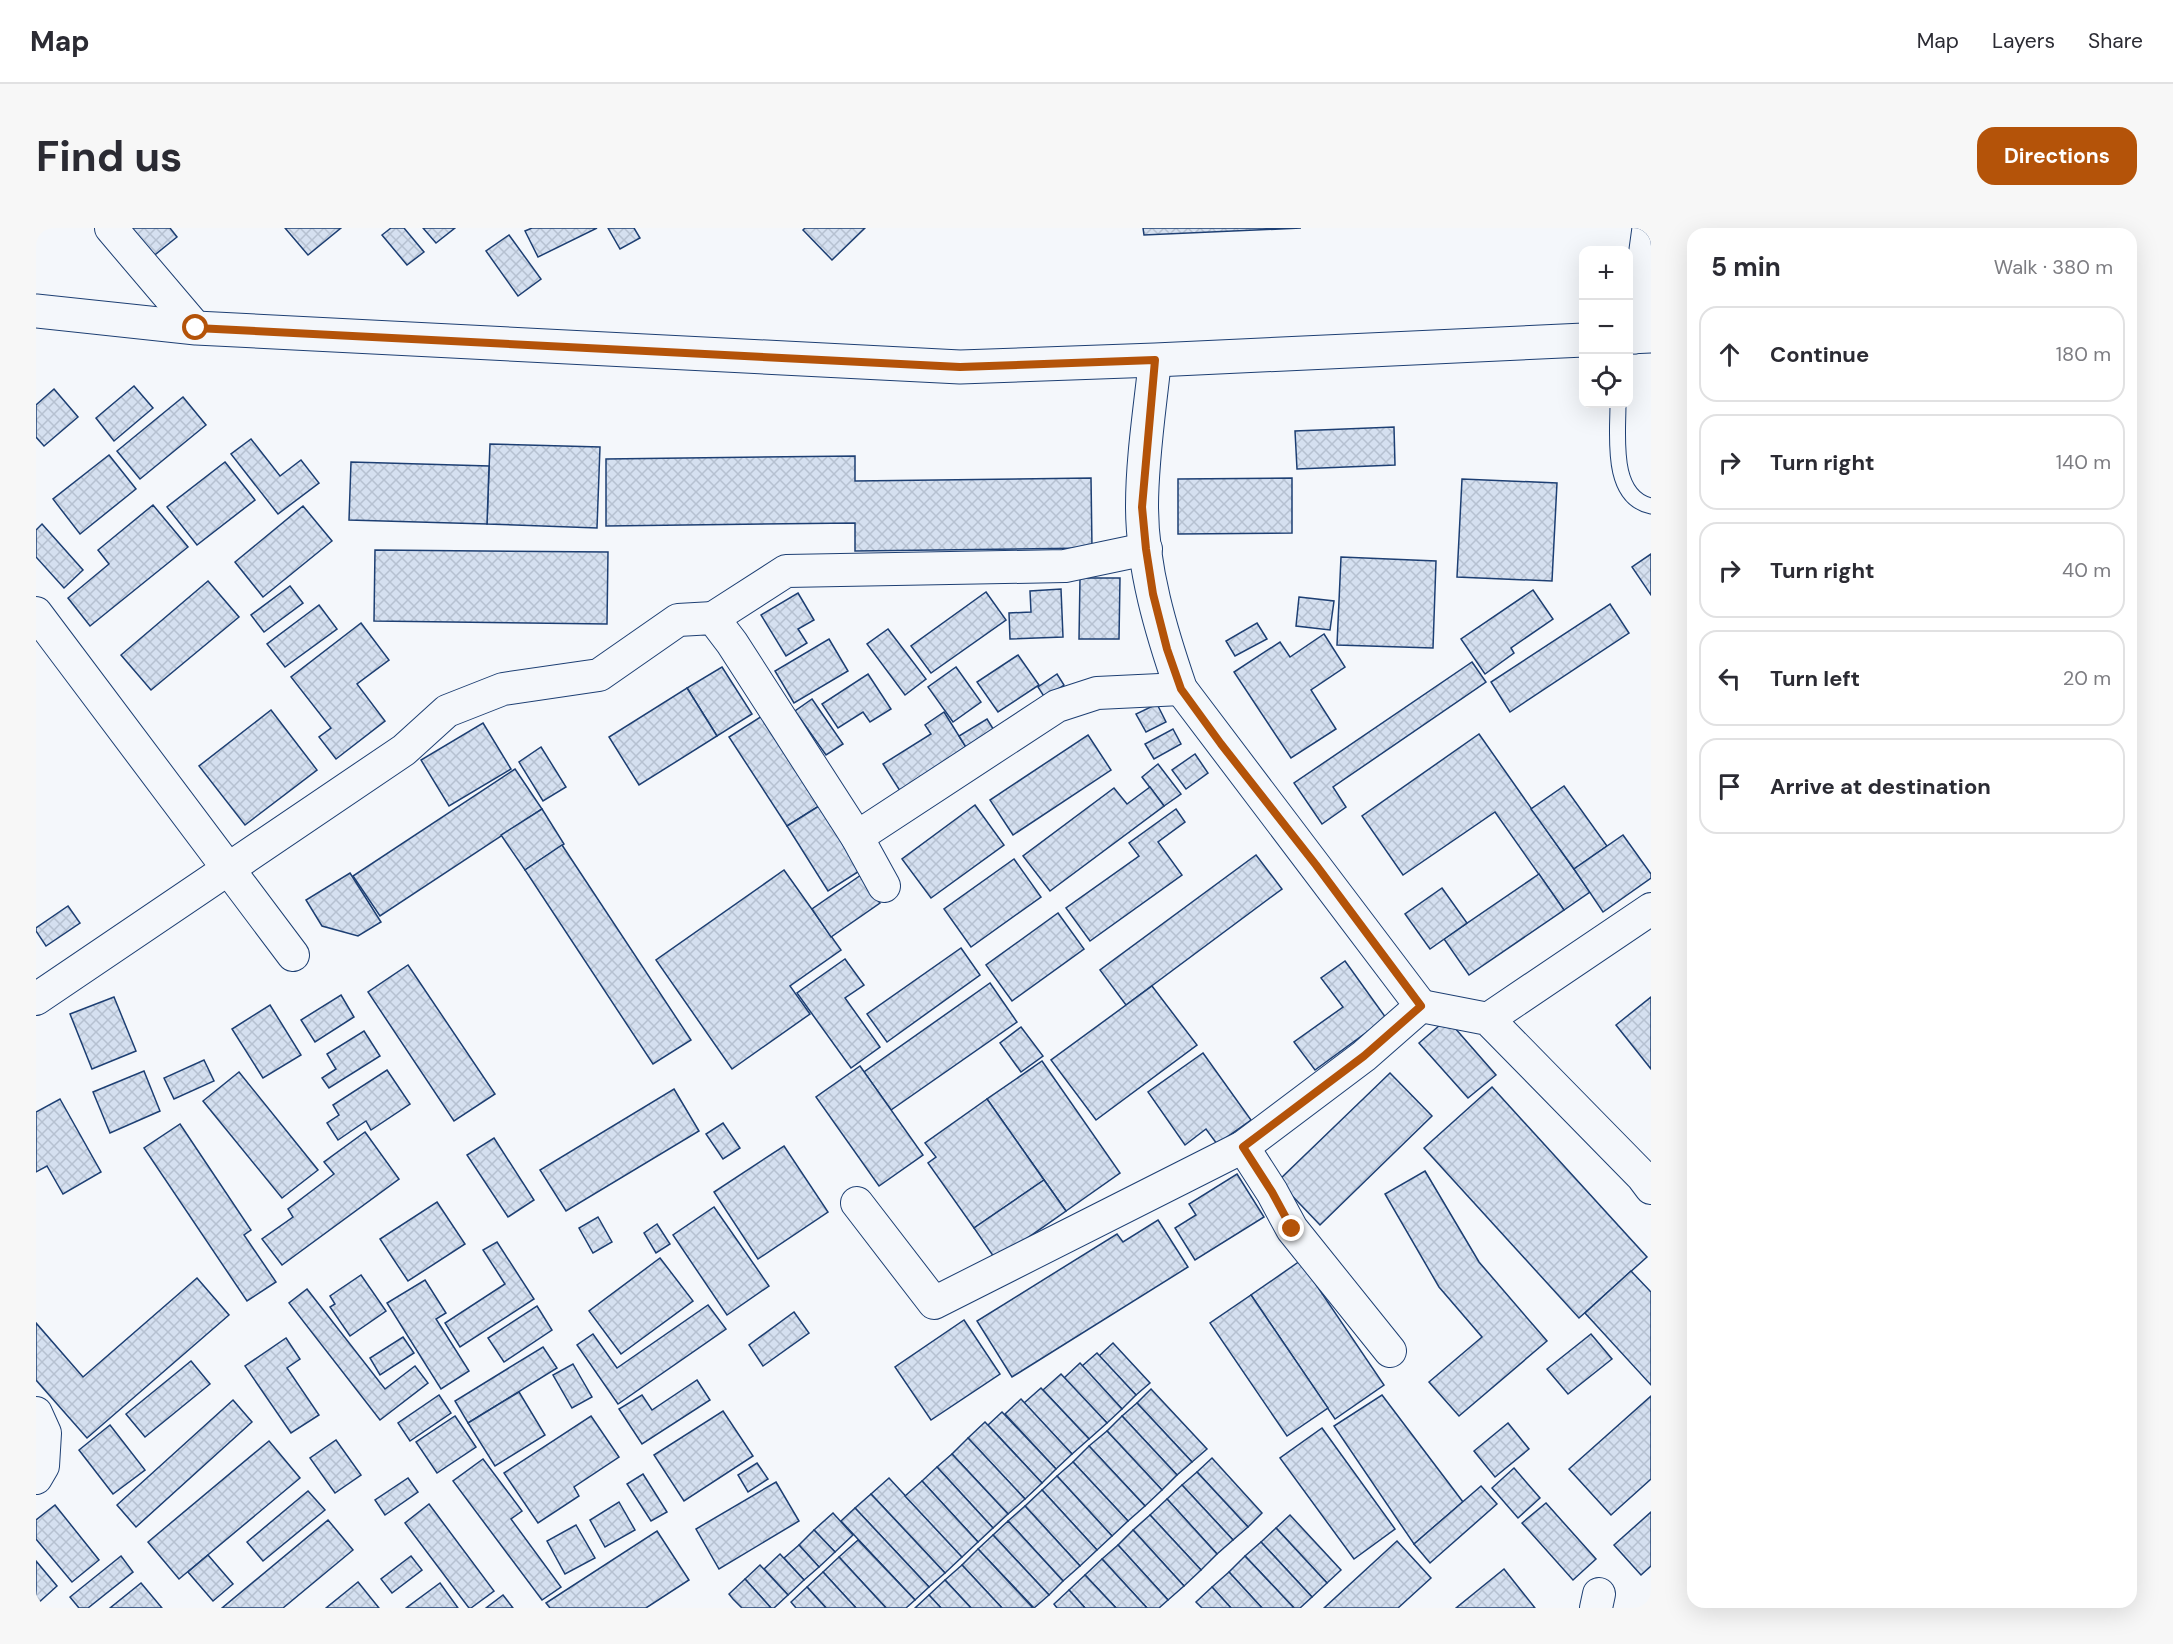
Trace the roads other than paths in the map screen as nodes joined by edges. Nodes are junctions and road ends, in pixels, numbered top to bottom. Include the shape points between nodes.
1 (111, 228) edge
2 (1649, 228) edge
3 (36, 311) edge
4 (196, 328) junction
5 (1638, 337) edge
6 (1579, 340) edge
7 (1155, 360) junction
8 (1618, 408) edge
9 (1651, 506) edge
10 (1146, 549) junction
11 (36, 613) edge
12 (713, 618) junction
13 (1181, 689) junction
14 (857, 837) junction
15 (230, 869) junction
16 (884, 886) dead end
17 (1651, 909) edge
18 (294, 955) dead end
19 (36, 999) edge
20 (1421, 1006) junction
21 (1488, 1019) junction
22 (1243, 1147) junction
23 (1651, 1188) edge
24 (857, 1203) dead end
25 (1390, 1351) dead end
26 (36, 1413) edge
27 (36, 1478) edge

1 - 4 street
2 - 5 main road
3 - 4 main road
4 - 7 main road via 960,367
6 - 7 main road
7 - 10 street via 1142,507
8 - 9 lane via 1622,482 1640,503
10 - 12 street via 1065,566 786,571
10 - 13 street via 1153,594
11 - 15 street
12 - 14 street
12 - 15 street via 678,620 599,675 503,689 447,711 404,750
13 - 14 street via 1097,693 1057,706
13 - 20 street
14 - 16 street
15 - 18 street
15 - 19 street
17 - 21 street
20 - 21 street
20 - 22 street via 1364,1056
21 - 23 street
22 - 24 street via 934,1303
22 - 25 street via 1292,1229
26 - 27 street via 45,1433 43,1466

